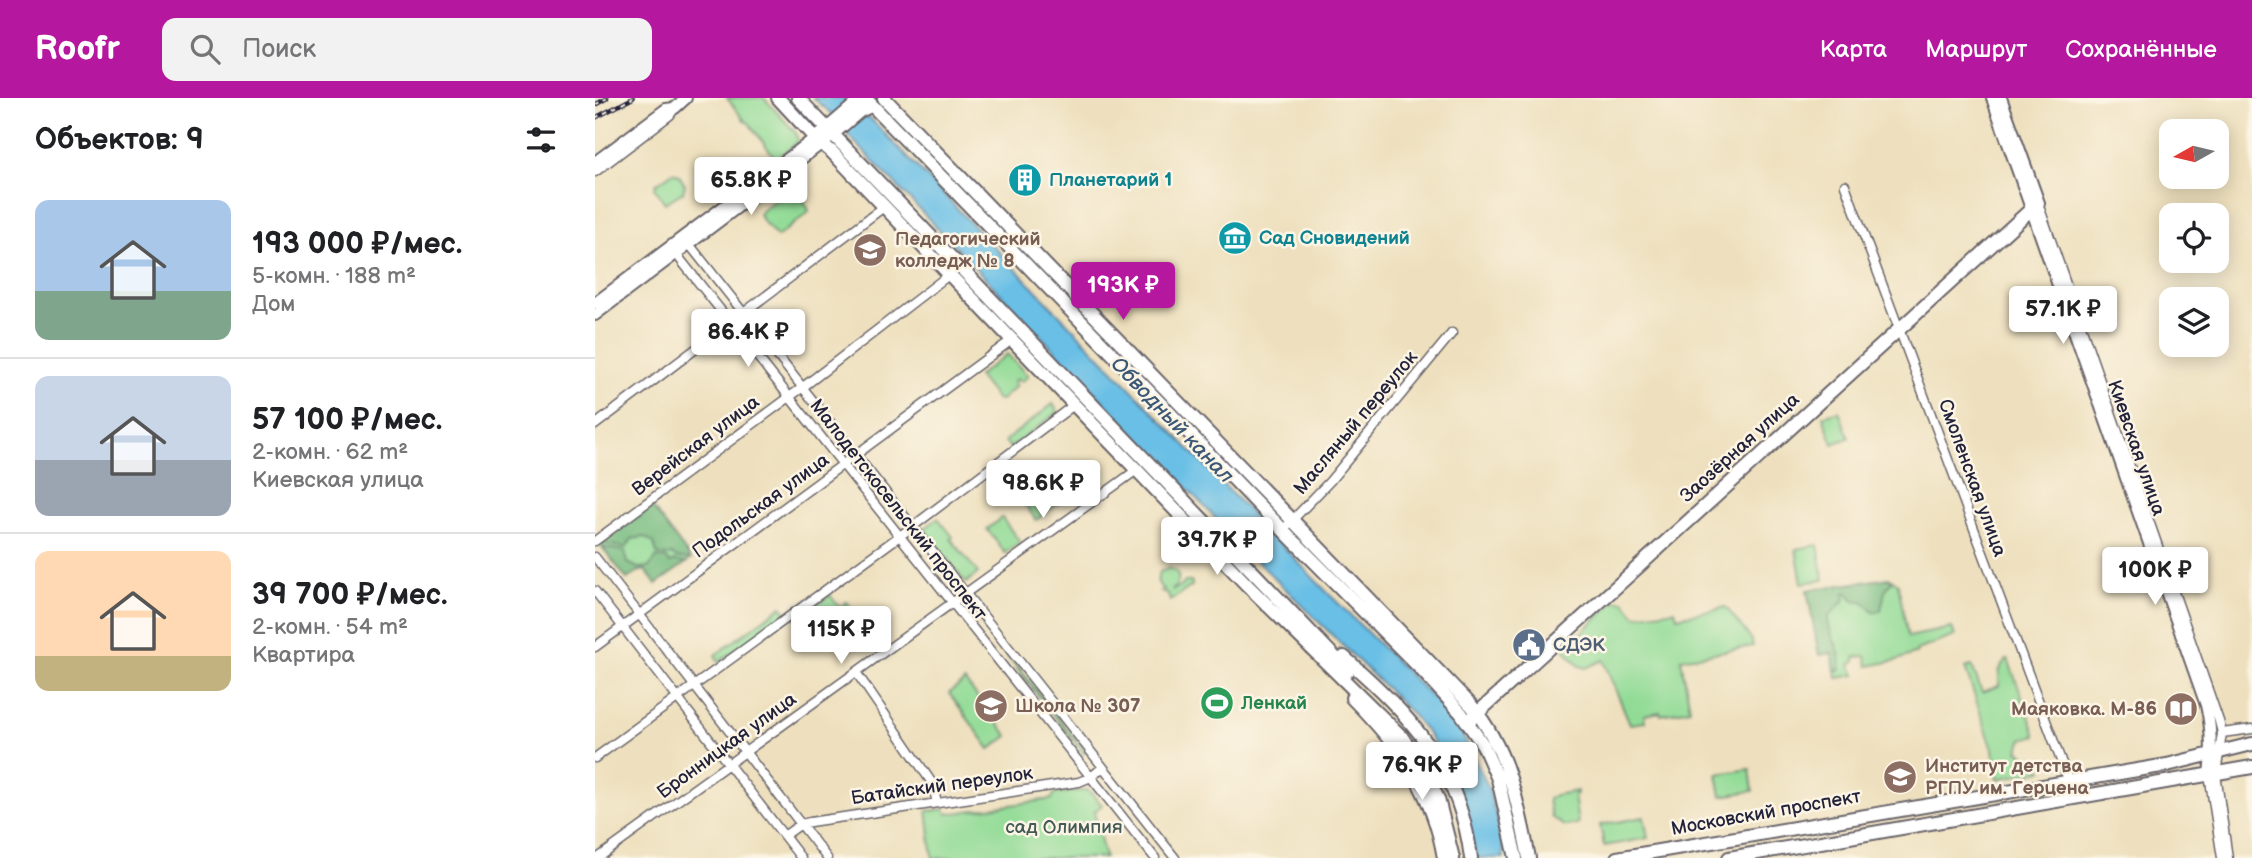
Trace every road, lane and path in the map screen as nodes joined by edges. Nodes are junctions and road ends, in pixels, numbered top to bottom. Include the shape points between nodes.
1 (686, 98) edge
2 (778, 98) edge
3 (798, 98) edge
4 (884, 98) edge
5 (1992, 98) edge
6 (2000, 98) edge
7 (863, 104) edge
8 (675, 108) junction
9 (830, 132) junction
10 (595, 162) edge
11 (595, 172) edge
12 (1845, 185) dead end
13 (885, 206) junction
14 (2035, 206) junction
15 (677, 242) junction
16 (689, 244) junction
17 (676, 254) junction
18 (950, 274) junction
19 (595, 303) edge
20 (744, 313) junction
21 (595, 315) edge
22 (730, 323) junction
23 (1900, 328) junction
24 (1452, 333) dead end
25 (1013, 340) junction
26 (803, 387) junction
27 (789, 397) junction
28 (1075, 404) junction
29 (595, 425) edge
30 (856, 456) junction
31 (843, 466) junction
32 (1142, 466) junction
33 (1288, 526) junction
34 (912, 527) junction
35 (898, 535) junction
36 (595, 541) edge
37 (595, 557) edge
38 (595, 591) edge
39 (965, 594) junction
40 (952, 604) junction
41 (639, 614) junction
42 (623, 627) junction
43 (1325, 646) junction
44 (595, 647) edge
45 (1321, 660) junction
46 (856, 672) junction
47 (694, 685) junction
48 (677, 697) junction
49 (1473, 717) junction
50 (2252, 729) edge
51 (2222, 733) junction
52 (2252, 744) edge
53 (746, 752) junction
54 (2216, 753) junction
55 (595, 758) edge
56 (729, 764) junction
57 (2252, 767) edge
58 (1103, 768) junction
59 (2212, 774) junction
60 (1091, 777) junction
61 (2069, 782) junction
62 (937, 803) junction
63 (801, 824) junction
64 (784, 836) junction
65 (598, 858) edge
66 (801, 858) edge
67 (827, 858) edge
68 (1155, 858) edge
69 (1175, 858) edge
70 (1444, 858) edge
71 (1454, 858) edge
72 (1462, 858) edge
73 (1471, 858) edge
74 (1516, 858) edge
75 (1529, 858) edge
76 (1617, 858) edge
77 (1729, 858) edge
78 (2222, 858) edge
79 (2228, 858) edge

1 - 8 street
2 - 9 main road
3 - 9 main road
4 - 33 main road
5 - 14 street, Киевская улица
6 - 14 main road, Киевская улица
7 - 9 main road
7 - 33 main road
8 - 10 street via 666,109
8 - 11 street
9 - 13 main road
9 - 15 street
9 - 16 street
9 - 32 main road
12 - 23 street, Смоленская улица
13 - 18 main road
13 - 20 street
14 - 23 main road, Заозёрная улица
14 - 51 street, Киевская улица
14 - 54 street, Киевская улица via 2206,705
15 - 16 street
15 - 17 street
15 - 19 street
16 - 17 street
16 - 20 street, Малодетскосельский проспект
17 - 21 street
17 - 22 street, Малодетскосельский проспект
18 - 25 main road
18 - 26 street, Верейская улица
20 - 22 street
20 - 26 street, Малодетскосельский проспект
22 - 27 street, Малодетскосельский проспект
22 - 29 street
23 - 49 main road, Заозёрная улица
23 - 61 street, Смоленская улица
24 - 33 street, Масляный переулок
25 - 28 main road
25 - 30 street, Подольская улица
26 - 27 street, Верейская улица
26 - 30 street, Малодетскосельский проспект
27 - 31 street, Малодетскосельский проспект
27 - 36 street, Верейская улица
28 - 32 main road
28 - 34 street
30 - 31 street, Подольская улица
30 - 34 street, Малодетскосельский проспект
31 - 35 street, Малодетскосельский проспект
31 - 41 street, Подольская улица
32 - 39 street, Бронницкая улица
32 - 43 main road
32 - 45 main road
33 - 49 main road
34 - 35 street
34 - 39 street, Малодетскосельский проспект
35 - 40 street, Малодетскосельский проспект
35 - 47 street
37 - 41 street
38 - 42 street
39 - 40 street, Бронницкая улица
39 - 58 street, Малодетскосельский проспект
40 - 46 street, Бронницкая улица
40 - 60 street, Малодетскосельский проспект
41 - 42 street, Подольская улица
41 - 47 street
42 - 44 street, Подольская улица
42 - 48 street
43 - 72 main road via 1425,755 1451,810
43 - 73 main road via 1381,691 1434,751 1460,806
45 - 70 main road via 1409,765 1428,801
45 - 71 main road via 1381,715 1418,759 1438,799
46 - 53 street, Бронницкая улица
46 - 62 street via 932,783
47 - 48 street
47 - 53 street
48 - 55 street
48 - 56 street
49 - 74 main road via 1498,779
49 - 75 main road via 1496,740
50 - 51 street
51 - 54 street, Киевская улица
52 - 54 main road, Московский проспект
53 - 56 street, Бронницкая улица
53 - 63 street
54 - 59 street, Киевская улица
54 - 61 main road, Московский проспект
56 - 64 street
56 - 65 street, Бронницкая улица
57 - 59 main road, Московский проспект
58 - 60 street, Батайский переулок
58 - 69 street, Малодетскосельский проспект
59 - 77 main road, Московский проспект
59 - 78 street
59 - 79 street
60 - 62 street, Батайский переулок
60 - 68 street, Малодетскосельский проспект
61 - 76 main road, Московский проспект
62 - 63 street, Батайский переулок
63 - 64 street, Батайский переулок
63 - 67 street
64 - 66 street

